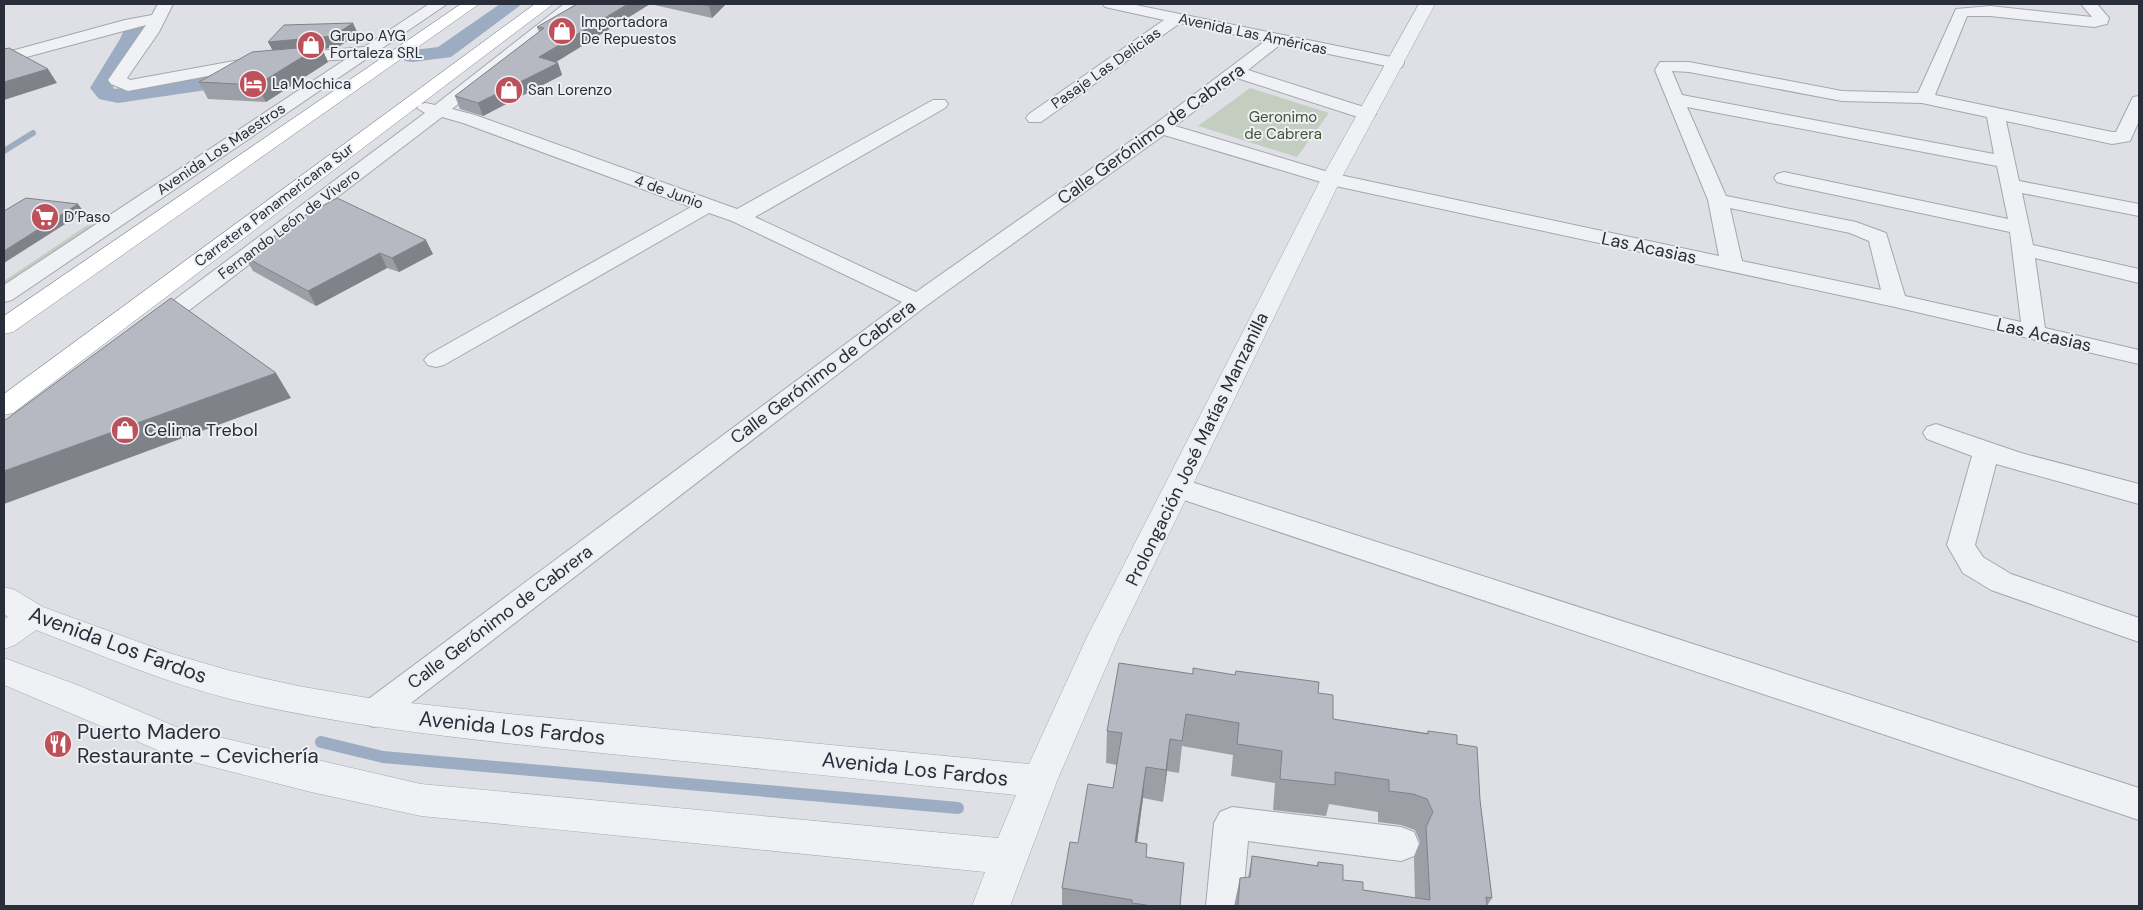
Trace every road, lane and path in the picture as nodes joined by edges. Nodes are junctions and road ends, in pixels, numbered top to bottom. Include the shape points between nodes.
1 (439, 4) edge
2 (471, 4) edge
3 (545, 4) edge
4 (573, 4) edge
5 (1116, 4) edge
6 (1427, 4) edge
7 (2089, 4) edge
8 (161, 11) edge
9 (1177, 18) junction
10 (1278, 39) junction
11 (366, 52) junction
12 (4, 58) edge
13 (1396, 63) junction
14 (1236, 72) junction
15 (1922, 98) junction
16 (1675, 99) junction
17 (2139, 100) edge
18 (411, 103) junction
19 (939, 104) dead end
20 (439, 111) junction
21 (1995, 113) junction
22 (1367, 114) junction
23 (1035, 118) dead end
24 (1161, 128) junction
25 (2007, 162) junction
26 (1784, 178) dead end
27 (1331, 179) junction
28 (2012, 185) junction
29 (1718, 200) junction
30 (707, 206) junction
31 (2139, 210) edge
32 (739, 217) junction
33 (2021, 238) junction
34 (1732, 266) junction
35 (2139, 276) edge
36 (4, 295) edge
37 (1895, 300) junction
38 (918, 301) junction
39 (4, 327) edge
40 (2034, 333) junction
41 (141, 336) edge
42 (2139, 357) edge
43 (436, 360) dead end
44 (4, 407) edge
45 (1936, 433) dead end
46 (1986, 453) junction
47 (1179, 488) junction
48 (2139, 494) edge
49 (4, 599) edge
50 (32, 616) junction
51 (2139, 630) edge
52 (4, 636) edge
53 (4, 671) edge
54 (374, 713) junction
55 (1038, 781) junction
56 (2139, 804) edge
57 (1402, 844) dead end
58 (1009, 857) junction
59 (991, 906) edge
60 (1224, 906) edge

1 - 11 street, Avenida Los Maestros
2 - 39 highway
3 - 18 highway, Carretera Panamericana Sur
4 - 20 street, Fernando León de Vivero
5 - 9 street, Avenida Las Américas
6 - 13 street, Prolongación José Matías Manzanilla
7 - 15 street via 2101,21 1990,11 1961,12 1928,93
8 - 11 street via 117,80 120,83 128,86 262,61
8 - 12 street via 131,23
9 - 10 street, Avenida Las Américas
9 - 23 street, Pasaje Las Delicias
10 - 13 street, Avenida Las Américas
10 - 14 street, Calle Gerónimo de Cabrera
11 - 36 street, Avenida Los Maestros
13 - 22 street, Prolongación José Matías Manzanilla
14 - 22 street
14 - 24 street, Calle Gerónimo de Cabrera
15 - 16 street via 1842,96 1689,67 1666,66 1663,70
15 - 21 street
16 - 25 street
16 - 29 street
17 - 21 street via 2123,137 2096,136
18 - 20 street, 4 de Junio
18 - 44 highway, Carretera Panamericana Sur
19 - 32 street
20 - 30 street, 4 de Junio
20 - 41 street, Fernando León de Vivero
21 - 25 street
22 - 27 street, Prolongación José Matías Manzanilla
24 - 27 street, Las Acasias
24 - 38 street, Calle Gerónimo de Cabrera
25 - 28 street
26 - 33 street
27 - 34 street, Las Acasias
27 - 47 street, Prolongación José Matías Manzanilla
28 - 31 street
28 - 33 street
29 - 34 street
29 - 37 street via 1856,228 1880,237
30 - 32 street, 4 de Junio
30 - 43 street
32 - 38 street, 4 de Junio
33 - 35 street
33 - 40 street
34 - 37 street, Las Acasias
37 - 40 street, Las Acasias
38 - 54 street, Calle Gerónimo de Cabrera
40 - 42 street, Las Acasias
45 - 46 street
46 - 48 street
46 - 51 street via 1961,545 1973,565 2001,582
47 - 55 street, Prolongación José Matías Manzanilla via 1103,637
47 - 56 street
49 - 50 street, Avenida Los Fardos
50 - 52 street
50 - 54 street, Avenida Los Fardos via 165,665 231,685
53 - 58 street via 174,742 421,800
54 - 55 street, Avenida Los Fardos
55 - 58 street, Prolongación José Matías Manzanilla
57 - 60 street via 1232,823
58 - 59 street, Prolongación José Matías Manzanilla

